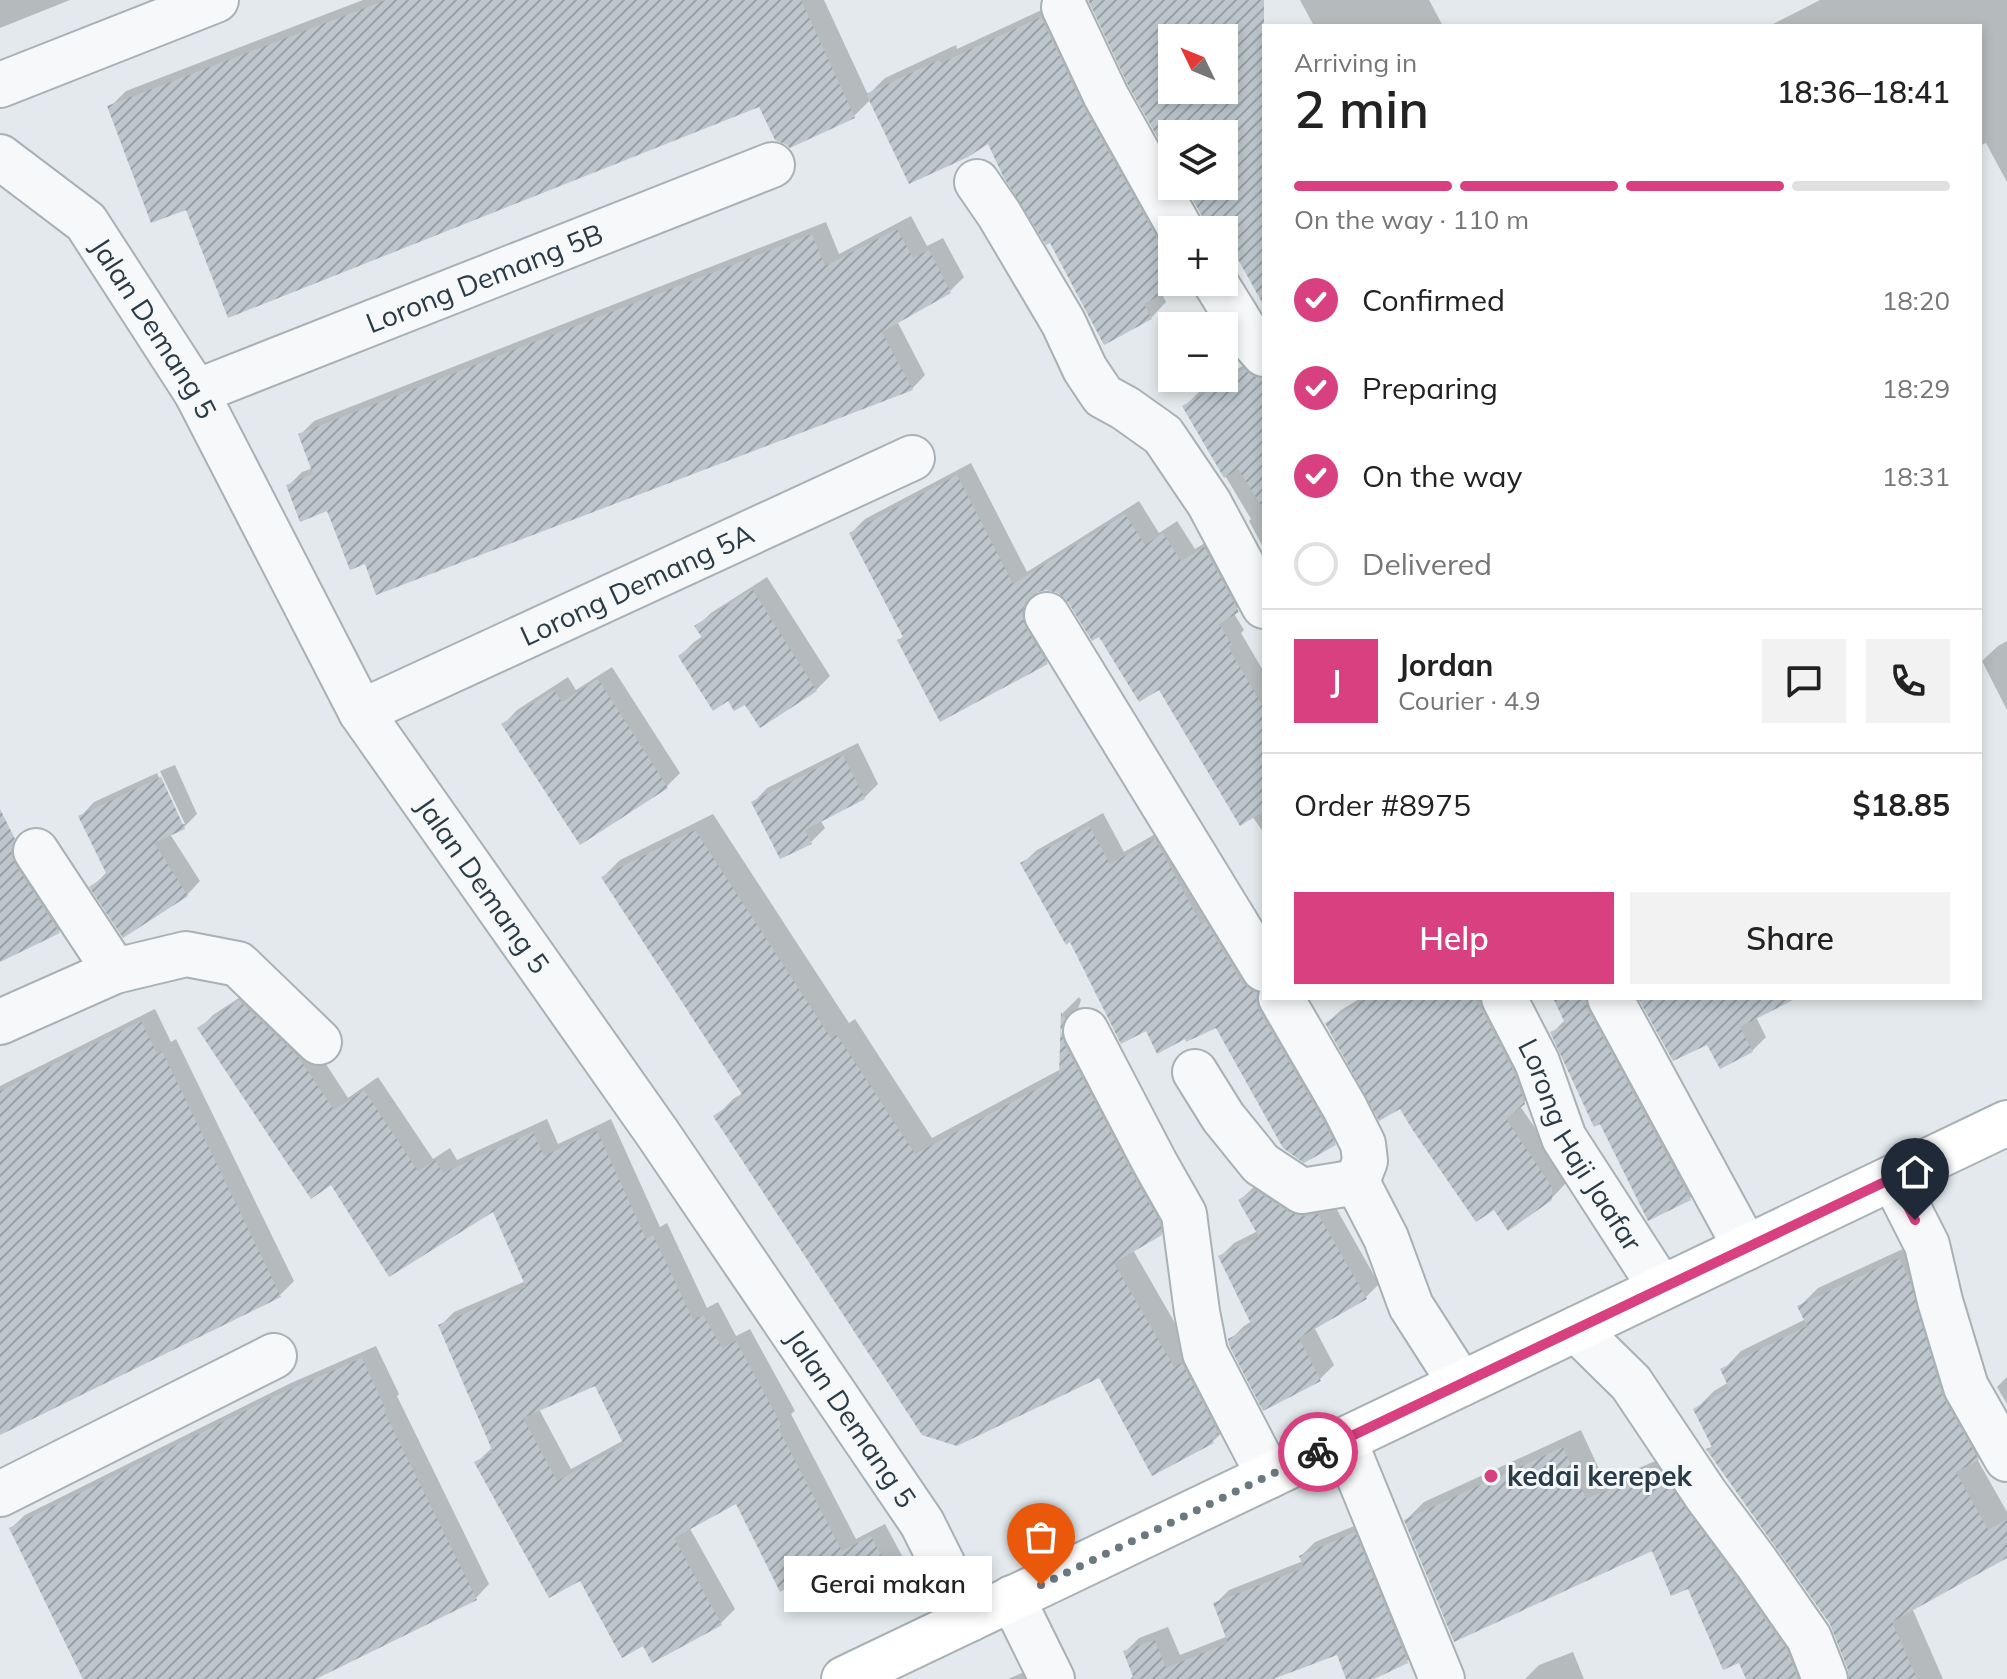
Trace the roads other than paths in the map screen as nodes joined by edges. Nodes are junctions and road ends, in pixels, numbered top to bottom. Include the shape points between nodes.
1 (216, 0) edge
2 (1064, 7) dead end
3 (0, 85) edge
4 (0, 157) edge
5 (772, 165) dead end
6 (977, 182) dead end
7 (1173, 216) edge
8 (1224, 296) edge
9 (1262, 352) edge
10 (196, 392) junction
11 (912, 458) dead end
12 (1262, 602) edge
13 (1047, 615) dead end
14 (361, 712) junction
15 (36, 851) dead end
16 (1262, 966) edge
17 (115, 971) junction
18 (1282, 1000) edge
19 (1505, 1000) edge
20 (1611, 1000) edge
21 (0, 1022) edge
22 (1086, 1031) dead end
23 (319, 1042) dead end
24 (1195, 1072) dead end
25 (2007, 1123) edge
26 (1893, 1178) junction
27 (1357, 1182) junction
28 (1746, 1248) junction
29 (1661, 1288) junction
30 (1576, 1329) junction
31 (274, 1356) dead end
32 (1461, 1384) junction
33 (1344, 1440) junction
34 (2007, 1459) edge
35 (1269, 1476) junction
36 (0, 1494) edge
37 (1012, 1598) junction
38 (970, 1619) junction
39 (844, 1679) edge
40 (1052, 1679) edge
41 (1442, 1679) edge
42 (1825, 1679) edge

1 - 3 street
2 - 7 street
4 - 10 street, Jalan Demang 5 via 86,222
5 - 10 street, Lorong Demang 5B
6 - 12 street via 1103,396 1163,435 1209,503
8 - 9 street
10 - 14 street, Jalan Demang 5
11 - 14 street, Lorong Demang 5A
13 - 16 street
14 - 38 street, Jalan Demang 5 via 658,1134 922,1523
15 - 17 street
17 - 21 street
17 - 23 street via 186,954 238,964
18 - 27 street via 1363,1144 1365,1161
19 - 29 street, Lorong Haji Jaafar via 1537,1062 1564,1138
20 - 28 street
22 - 35 street via 1184,1214 1205,1353
24 - 27 street via 1261,1164 1302,1191
25 - 26 main road
26 - 28 main road
26 - 34 street via 1927,1245 1966,1387
27 - 32 street via 1386,1238 1411,1306
28 - 29 main road
29 - 30 main road
30 - 32 main road
30 - 42 street via 1631,1383 1809,1638
31 - 36 street
32 - 33 main road
33 - 35 main road
33 - 41 street
35 - 37 main road
37 - 38 main road
37 - 40 street
38 - 39 main road

